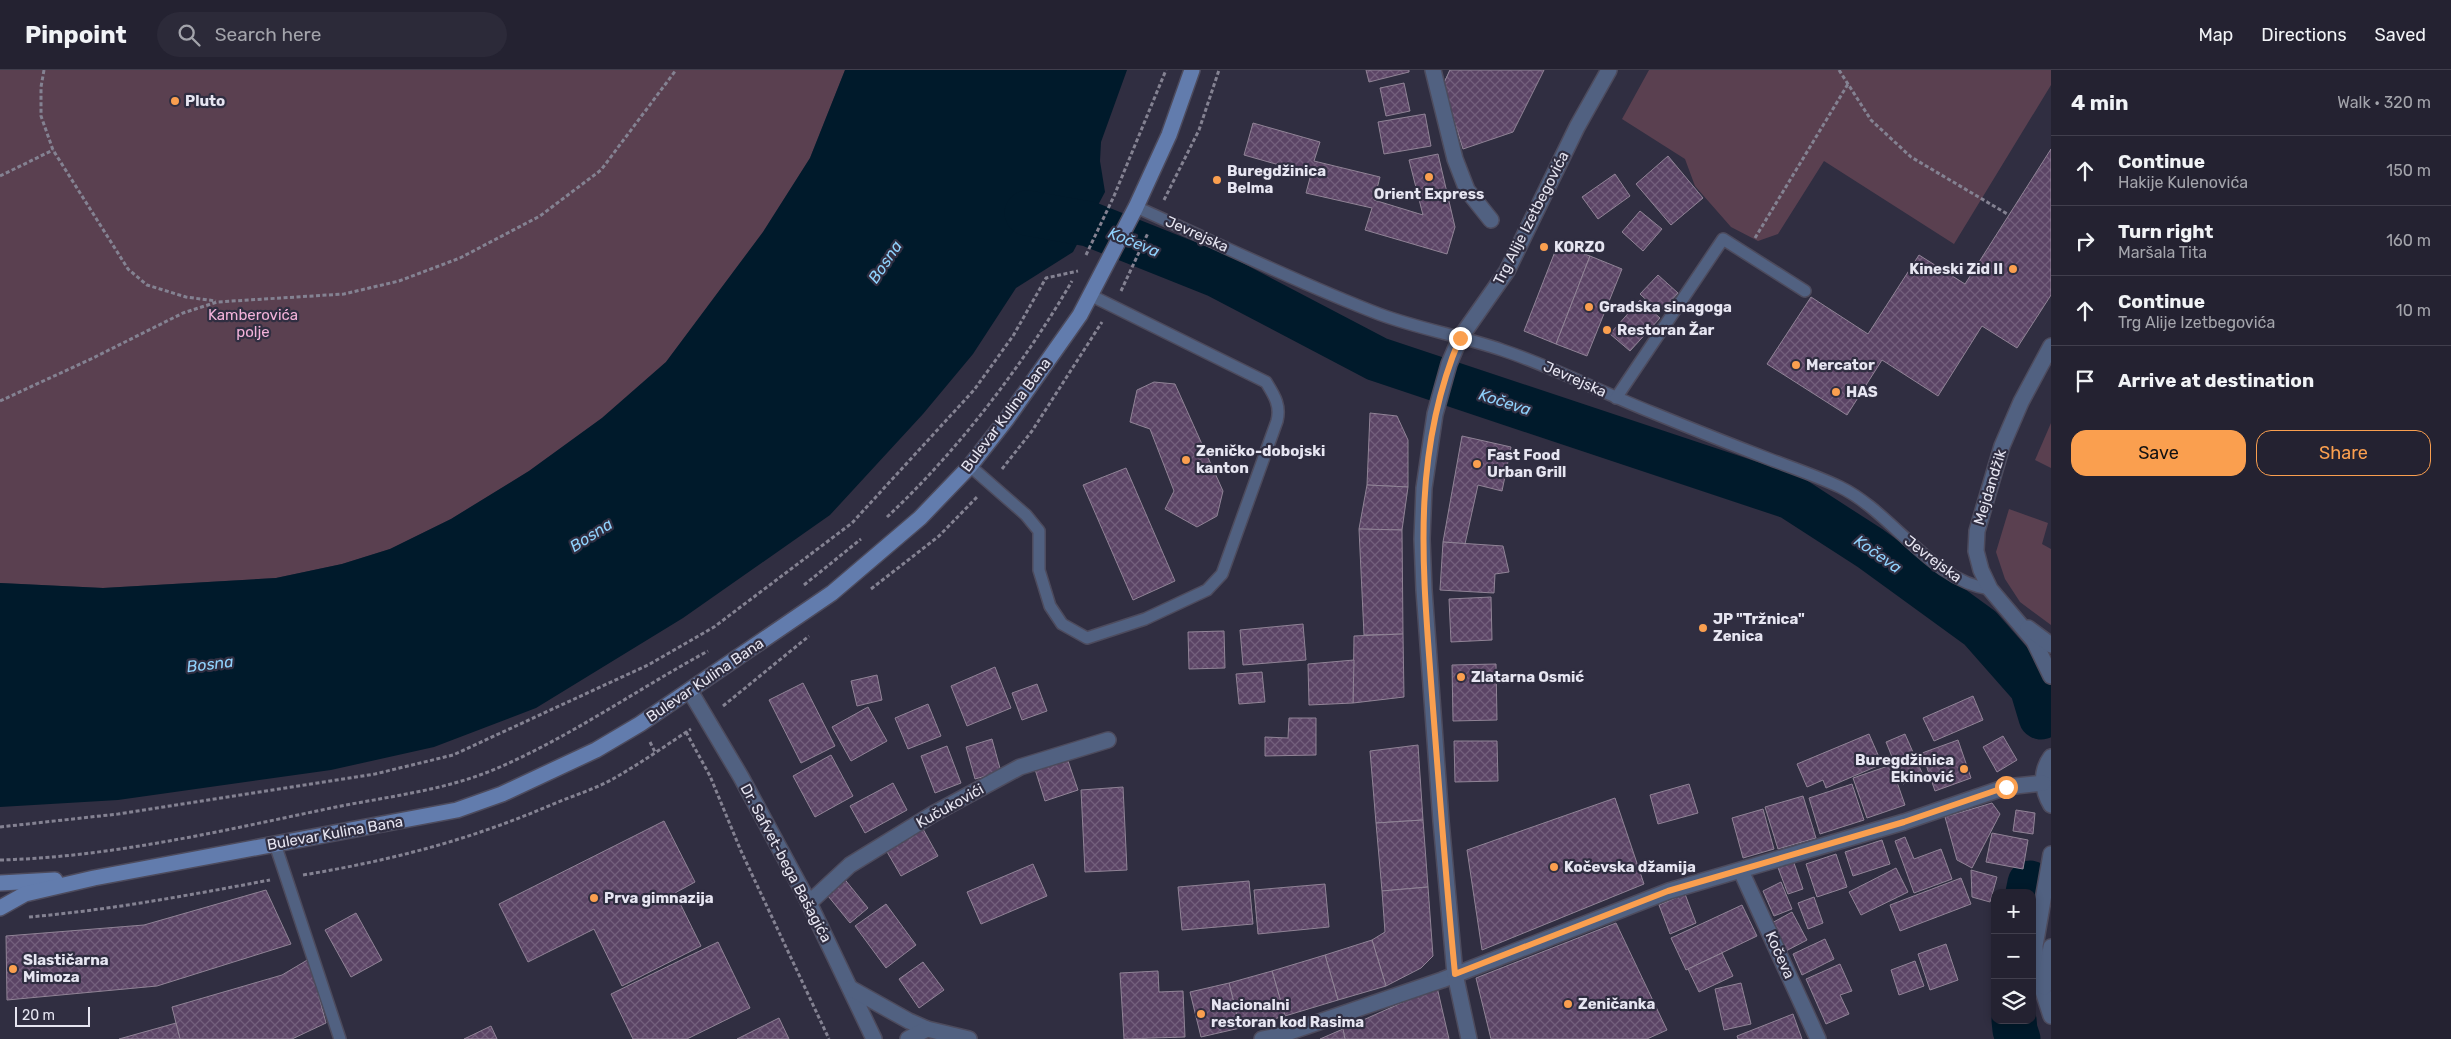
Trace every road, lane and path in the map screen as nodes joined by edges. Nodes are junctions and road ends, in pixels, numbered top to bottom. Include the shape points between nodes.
1 (44, 70) edge
2 (676, 70) edge
3 (1166, 70) edge
4 (1192, 70) edge
5 (1219, 70) edge
6 (1433, 70) edge
7 (1609, 70) edge
8 (1839, 70) edge
9 (1848, 84) junction
10 (54, 150) junction
11 (0, 176) edge
12 (1136, 208) junction
13 (2009, 215) dead end
14 (1156, 216) junction
15 (1491, 220) dead end
16 (1745, 253) junction
17 (1078, 271) junction
18 (1122, 288) dead end
19 (1805, 291) dead end
20 (1092, 296) junction
21 (222, 302) junction
22 (1460, 338) junction
23 (2051, 346) edge
24 (1616, 398) junction
25 (0, 401) edge
26 (970, 466) junction
27 (880, 523) dead end
28 (865, 536) dead end
29 (1990, 589) junction
30 (797, 591) dead end
31 (2022, 625) junction
32 (2051, 645) edge
33 (712, 648) dead end
34 (2051, 676) edge
35 (690, 691) junction
36 (686, 732) dead end
37 (1108, 740) dead end
38 (655, 752) dead end
39 (2051, 757) edge
40 (2043, 783) junction
41 (2051, 806) edge
42 (0, 827) edge
43 (275, 844) junction
44 (2051, 854) edge
45 (0, 860) edge
46 (1742, 871) junction
47 (286, 877) junction
48 (94, 878) junction
49 (0, 883) edge
50 (809, 903) junction
51 (0, 908) edge
52 (28, 917) dead end
53 (2051, 947) edge
54 (1455, 974) junction
55 (850, 988) junction
56 (2043, 993) junction
57 (2051, 1016) edge
58 (927, 1028) junction
59 (340, 1039) edge
60 (829, 1039) edge
61 (874, 1039) edge
62 (908, 1039) edge
63 (969, 1039) edge
64 (1262, 1039) edge
65 (1469, 1039) edge
66 (1818, 1039) edge

1 - 10 path via 41,116
2 - 21 path via 601,170 540,216 460,258 399,281 344,294
3 - 17 path via 1114,196
4 - 12 street, Bulevar Kulina Bana via 1170,135
5 - 14 path via 1200,130
6 - 15 street via 1455,159 1467,190
7 - 22 street, Trg Alije Izetbegovića via 1577,127 1507,271
8 - 9 path
9 - 13 path via 1871,120 1911,157
9 - 16 path
10 - 11 path
10 - 21 path via 128,269 147,285 186,297
12 - 14 lane, Jevrejska
12 - 20 street, Bulevar Kulina Bana
14 - 18 path
14 - 22 lane, Jevrejska via 1381,315
16 - 19 lane
16 - 24 lane via 1723,239
17 - 27 path via 1035,339 949,454
17 - 42 path via 1046,278 1013,336 974,390 852,523 714,627 648,665 454,755 375,774 118,814
20 - 26 street, Bulevar Kulina Bana
20 - 26 lane via 1266,382 1275,396 1279,412 1277,421 1222,574 1207,590 1145,619 1087,638 1062,624 1050,606 1038,570 1039,531 1026,515
21 - 25 path via 183,313
22 - 24 lane, Jevrejska via 1555,369
22 - 54 street, Trg Alije Izetbegovića via 1435,414 1424,488 1422,539 1440,811
23 - 29 street, Mejdandžik via 2002,446 1977,531 1976,551
24 - 29 lane, Jevrejska via 1810,473 1848,491 1872,506 1916,547 1961,582
26 - 35 street, Bulevar Kulina Bana via 920,518 832,593
28 - 30 path
29 - 31 street, Mejdandžik
31 - 32 street
31 - 34 street
33 - 45 path via 584,725 500,768 431,790 92,854
35 - 43 street, Bulevar Kulina Bana via 596,750 502,794 457,810
35 - 50 street, Dr. Safvet-bega Bašagića
36 - 60 path via 710,776
37 - 50 street, Kučukovići via 1020,767 933,814 850,865
38 - 47 path via 610,780 459,841 357,866
39 - 40 street via 2044,771
40 - 41 street
40 - 46 street via 2006,787
43 - 47 lane
43 - 48 street, Bulevar Kulina Bana
44 - 56 street via 2035,946 2037,973
46 - 54 street via 1668,891
46 - 66 street, Kočeva
47 - 52 path via 170,899
47 - 59 lane
48 - 49 street, Bulevar Kulina Bana
48 - 51 street, Bulevar Kulina Bana via 26,894
50 - 55 street, Dr. Safvet-bega Bašagića
53 - 56 street
54 - 64 street
54 - 65 street, Trg Alije Izetbegovića
55 - 58 street via 888,1011
55 - 61 street, Dr. Safvet-bega Bašagića
56 - 57 street
58 - 62 street
58 - 63 street

